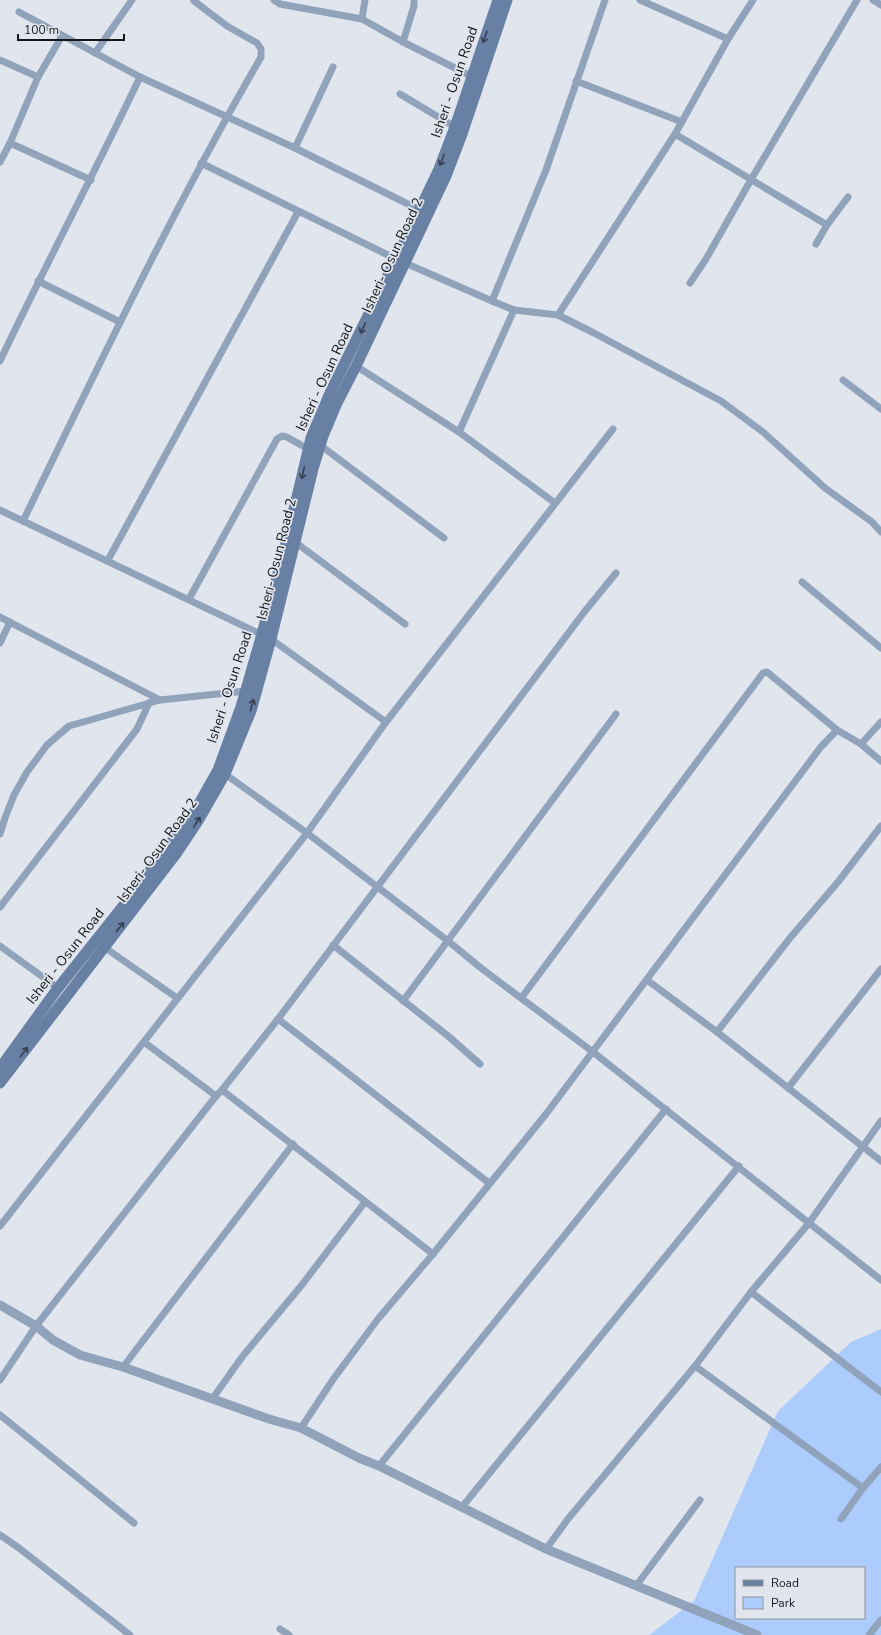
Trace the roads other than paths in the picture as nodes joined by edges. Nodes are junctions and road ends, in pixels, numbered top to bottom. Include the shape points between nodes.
1 (132, 0) edge
2 (365, 0) edge
3 (414, 0) edge
4 (498, 0) edge
5 (507, 0) edge
6 (605, 0) edge
7 (640, 0) edge
8 (752, 0) edge
9 (857, 0) edge
10 (873, 0) edge
11 (194, 1) edge
12 (278, 1) edge
13 (655, 3) edge
14 (881, 5) edge
15 (19, 12) dead end
16 (362, 19) junction
17 (62, 36) junction
18 (728, 39) junction
19 (403, 42) junction
20 (95, 53) junction
21 (0, 60) edge
22 (333, 67) dead end
23 (472, 76) junction
24 (38, 77) junction
25 (140, 77) junction
26 (576, 81) junction
27 (400, 94) dead end
28 (226, 116) junction
29 (682, 122) junction
30 (455, 127) junction
31 (675, 134) junction
32 (10, 143) junction
33 (295, 148) junction
34 (0, 162) edge
35 (201, 163) junction
36 (752, 178) junction
37 (91, 180) junction
38 (848, 198) dead end
39 (420, 210) junction
40 (298, 212) junction
41 (827, 225) junction
42 (816, 244) dead end
43 (400, 261) junction
44 (38, 281) junction
45 (690, 283) dead end
46 (492, 301) junction
47 (514, 310) junction
48 (558, 315) junction
49 (120, 322) junction
50 (0, 361) edge
51 (356, 366) junction
52 (843, 380) dead end
53 (881, 410) edge
54 (613, 430) dead end
55 (459, 432) junction
56 (320, 444) junction
57 (308, 449) junction
58 (555, 503) junction
59 (0, 510) edge
60 (23, 521) junction
61 (881, 532) edge
62 (444, 538) dead end
63 (295, 542) junction
64 (108, 560) junction
65 (616, 573) dead end
66 (802, 582) dead end
67 (189, 599) junction
68 (0, 617) edge
69 (10, 622) junction
70 (405, 624) dead end
71 (267, 637) junction
72 (0, 643) edge
73 (881, 648) edge
74 (246, 691) junction
75 (160, 700) junction
76 (149, 702) junction
77 (616, 714) dead end
78 (386, 722) junction
79 (881, 722) edge
80 (838, 730) junction
81 (861, 744) junction
82 (881, 760) edge
83 (225, 774) junction
84 (881, 826) edge
85 (307, 833) junction
86 (0, 834) edge
87 (377, 886) junction
88 (0, 907) edge
89 (448, 941) junction
90 (332, 945) junction
91 (0, 946) edge
92 (104, 947) junction
93 (881, 969) edge
94 (647, 980) junction
95 (58, 988) junction
96 (522, 997) junction
97 (178, 998) junction
98 (403, 1001) junction
99 (278, 1019) junction
100 (717, 1032) junction
101 (144, 1042) junction
102 (593, 1052) junction
103 (480, 1064) dead end
104 (0, 1068) edge
105 (0, 1083) edge
106 (788, 1088) junction
107 (222, 1090) junction
108 (216, 1096) junction
109 (666, 1109) junction
110 (881, 1121) edge
111 (293, 1144) junction
112 (863, 1147) junction
113 (881, 1161) edge
114 (739, 1166) junction
115 (489, 1183) junction
116 (365, 1202) junction
117 (809, 1223) junction
118 (0, 1226) edge
119 (434, 1254) junction
120 (881, 1280) edge
121 (751, 1292) junction
122 (0, 1306) edge
123 (36, 1326) junction
124 (695, 1366) junction
125 (123, 1367) junction
126 (0, 1380) edge
127 (881, 1392) edge
128 (213, 1398) junction
129 (0, 1415) edge
130 (301, 1428) junction
131 (379, 1466) junction
132 (881, 1467) edge
133 (863, 1488) junction
134 (700, 1500) dead end
135 (462, 1507) junction
136 (841, 1519) dead end
137 (134, 1523) dead end
138 (0, 1535) edge
139 (546, 1549) junction
140 (636, 1586) junction
141 (881, 1620) edge
142 (280, 1629) dead end
143 (130, 1635) edge
144 (289, 1635) edge
145 (757, 1635) edge
146 (869, 1635) edge

1 - 20 street
2 - 16 street
3 - 19 street
4 -> 23 main road, Isheri - Osun Road
5 - 43 main road, Isheri- Osun Road 2 via 446,176
6 - 26 street
7 - 13 street
8 - 18 street
9 - 36 street
10 - 14 street
11 - 28 street via 226,26 257,43 261,49 261,57
12 - 16 street
13 - 18 street
15 - 17 street
16 - 19 street
17 - 20 street
17 - 24 street
18 - 29 street
19 - 23 street
20 - 25 street
21 - 24 street
22 - 33 street
23 - 30 main road, Isheri - Osun Road
24 - 32 street
25 - 28 street
25 - 37 street
26 - 29 street
26 - 46 street via 546,170
27 - 30 street
28 - 33 street
28 - 35 street
29 - 31 street
30 -> 39 main road, Isheri - Osun Road
31 - 36 street
31 - 48 street
32 - 34 street
32 - 37 street
33 - 39 street
35 - 40 street
35 - 49 street
36 - 41 street
36 - 45 street
37 - 44 street
38 - 41 street
39 - 43 main road, Isheri - Osun Road
40 - 43 street
40 - 64 street
41 - 42 street
43 - 46 street
43 - 51 main road, Isheri- Osun Road 2
43 -> 57 main road, Isheri - Osun Road via 330,393
44 - 49 street
44 - 50 street
46 - 47 street
47 - 48 street
47 - 55 street
48 - 61 street via 721,401 763,432 825,488 872,522
49 - 60 street
51 - 55 street
51 - 56 main road, Isheri- Osun Road 2
52 - 53 street
54 - 58 street
55 - 58 street
56 - 62 street
56 - 63 main road, Isheri- Osun Road 2
57 - 67 street via 282,436 277,439
57 -> 71 main road, Isheri - Osun Road
58 - 78 street
59 - 60 street
60 - 64 street
63 - 70 street
63 - 71 main road, Isheri- Osun Road 2
64 - 67 street
65 - 87 street
66 - 73 street
67 - 71 street
68 - 69 street
69 - 72 street
69 - 75 street
71 - 74 main road, Isheri - Osun Road
71 - 78 street
83 -> 71 main road, Isheri- Osun Road 2 via 251,711
74 - 75 street
74 - 95 main road, Isheri - Osun Road via 218,770 194,811
75 - 76 street
76 - 86 street via 69,726 47,745 14,795
76 - 88 street via 137,729
77 - 89 street
78 - 85 street
79 - 81 street
80 - 81 street
80 - 94 street via 820,748
80 - 96 street via 768,672 763,673
81 - 82 street
83 - 85 street
92 -> 83 main road, Isheri- Osun Road 2 via 198,822
84 - 100 street
85 - 87 street
85 - 97 street
87 - 89 street
87 - 90 street
89 - 96 street
89 - 98 street
90 - 98 street
90 - 99 street
91 - 95 street
92 - 97 street
105 -> 92 main road, Isheri- Osun Road 2
93 - 106 street
94 - 100 street
94 - 102 street
95 - 104 main road, Isheri - Osun Road
96 - 102 street
97 - 101 street
98 - 103 street
99 - 107 street
99 - 115 street
100 - 106 street
101 - 108 street
101 - 118 street
102 - 109 street
102 - 115 street
106 - 112 street
107 - 108 street
107 - 111 street
108 - 123 street
109 - 114 street
109 - 131 street
110 - 112 street
111 - 116 street
111 - 125 street
112 - 113 street
112 - 117 street
114 - 117 street
114 - 135 street
115 - 119 street
116 - 119 street
116 - 128 street via 302,1286 242,1357
117 - 120 street
117 - 121 street
119 - 130 street via 378,1319
121 - 124 street
121 - 127 street
122 - 123 street
123 - 125 street via 53,1340 80,1355
123 - 126 street
124 - 133 street
124 - 139 street
125 - 128 street
128 - 130 street
129 - 137 street
130 - 131 street
131 - 135 street
132 - 133 street
133 - 136 street
134 - 140 street
135 - 139 street
138 - 143 street
139 - 140 street
140 - 145 street
141 - 146 street
142 - 144 street

